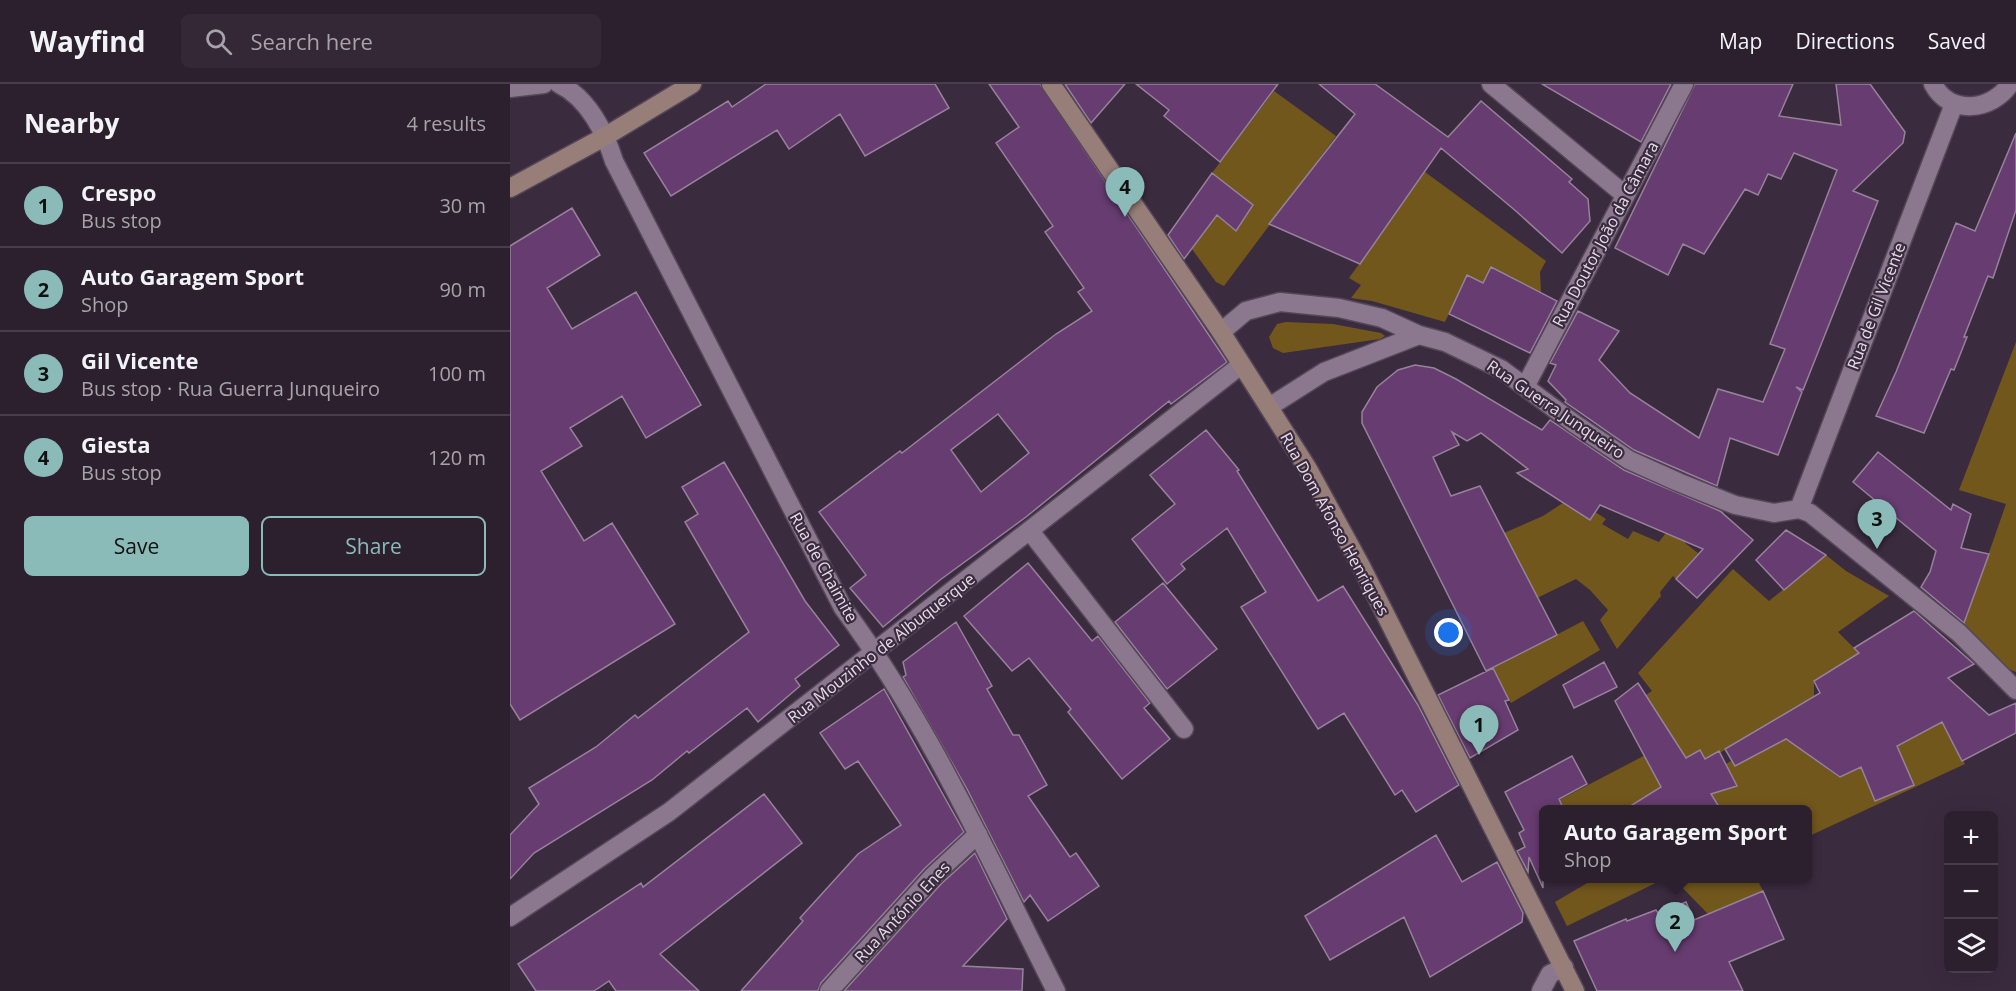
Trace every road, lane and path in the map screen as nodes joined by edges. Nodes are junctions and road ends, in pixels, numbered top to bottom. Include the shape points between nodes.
1 (544, 84) edge
2 (559, 84) edge
3 (692, 84) edge
4 (1051, 84) edge
5 (1491, 84) edge
6 (1684, 84) edge
7 (1933, 84) edge
8 (2010, 84) edge
9 (510, 88) edge
10 (1954, 104) junction
11 (606, 136) junction
12 (510, 188) edge
13 (1625, 195) junction
14 (1221, 332) junction
15 (1419, 334) junction
16 (1242, 365) junction
17 (1526, 385) junction
18 (1269, 407) junction
19 (1799, 509) junction
20 (1030, 531) junction
21 (875, 651) junction
22 (2016, 690) edge
23 (1184, 729) dead end
24 (978, 834) junction
25 (510, 917) edge
26 (1564, 966) junction
27 (829, 991) edge
28 (1056, 991) edge
29 (1541, 991) edge
30 (1575, 991) edge

1 - 9 street
2 - 11 street, Rua de Chaimite via 574,92
3 - 11 main road
4 - 14 main road, Rua Dom Afonso Henriques
5 - 13 street
6 - 13 street, Rua Doutor João da Câmara
7 - 10 street
8 - 10 street via 1994,101 1981,106
10 - 19 street, Rua de Gil Vicente
11 - 12 main road
11 - 21 street, Rua de Chaimite via 614,161 843,608
13 - 17 street, Rua Doutor João da Câmara
14 - 15 street, Rua Guerra Junqueiro via 1246,311 1280,302 1361,312
14 - 16 main road, Rua Dom Afonso Henriques
15 - 17 street, Rua Guerra Junqueiro via 1474,355
15 - 18 street via 1324,372
16 - 18 main road, Rua Dom Afonso Henriques
16 - 20 street, Rua Mouzinho de Albuquerque
17 - 19 street, Rua Guerra Junqueiro via 1629,460 1735,505 1774,513
18 - 26 main road, Rua Dom Afonso Henriques via 1361,566
19 - 22 street via 1820,520 1959,633
20 - 21 street, Rua Mouzinho de Albuquerque
20 - 23 street
21 - 24 street, Rua de Chaimite
21 - 25 street, Rua Mouzinho de Albuquerque via 669,812
24 - 27 street, Rua António Enes via 933,876
24 - 28 street, Rua de Chaimite
26 - 29 street via 1550,974
26 - 30 main road, Rua Dom Afonso Henriques

